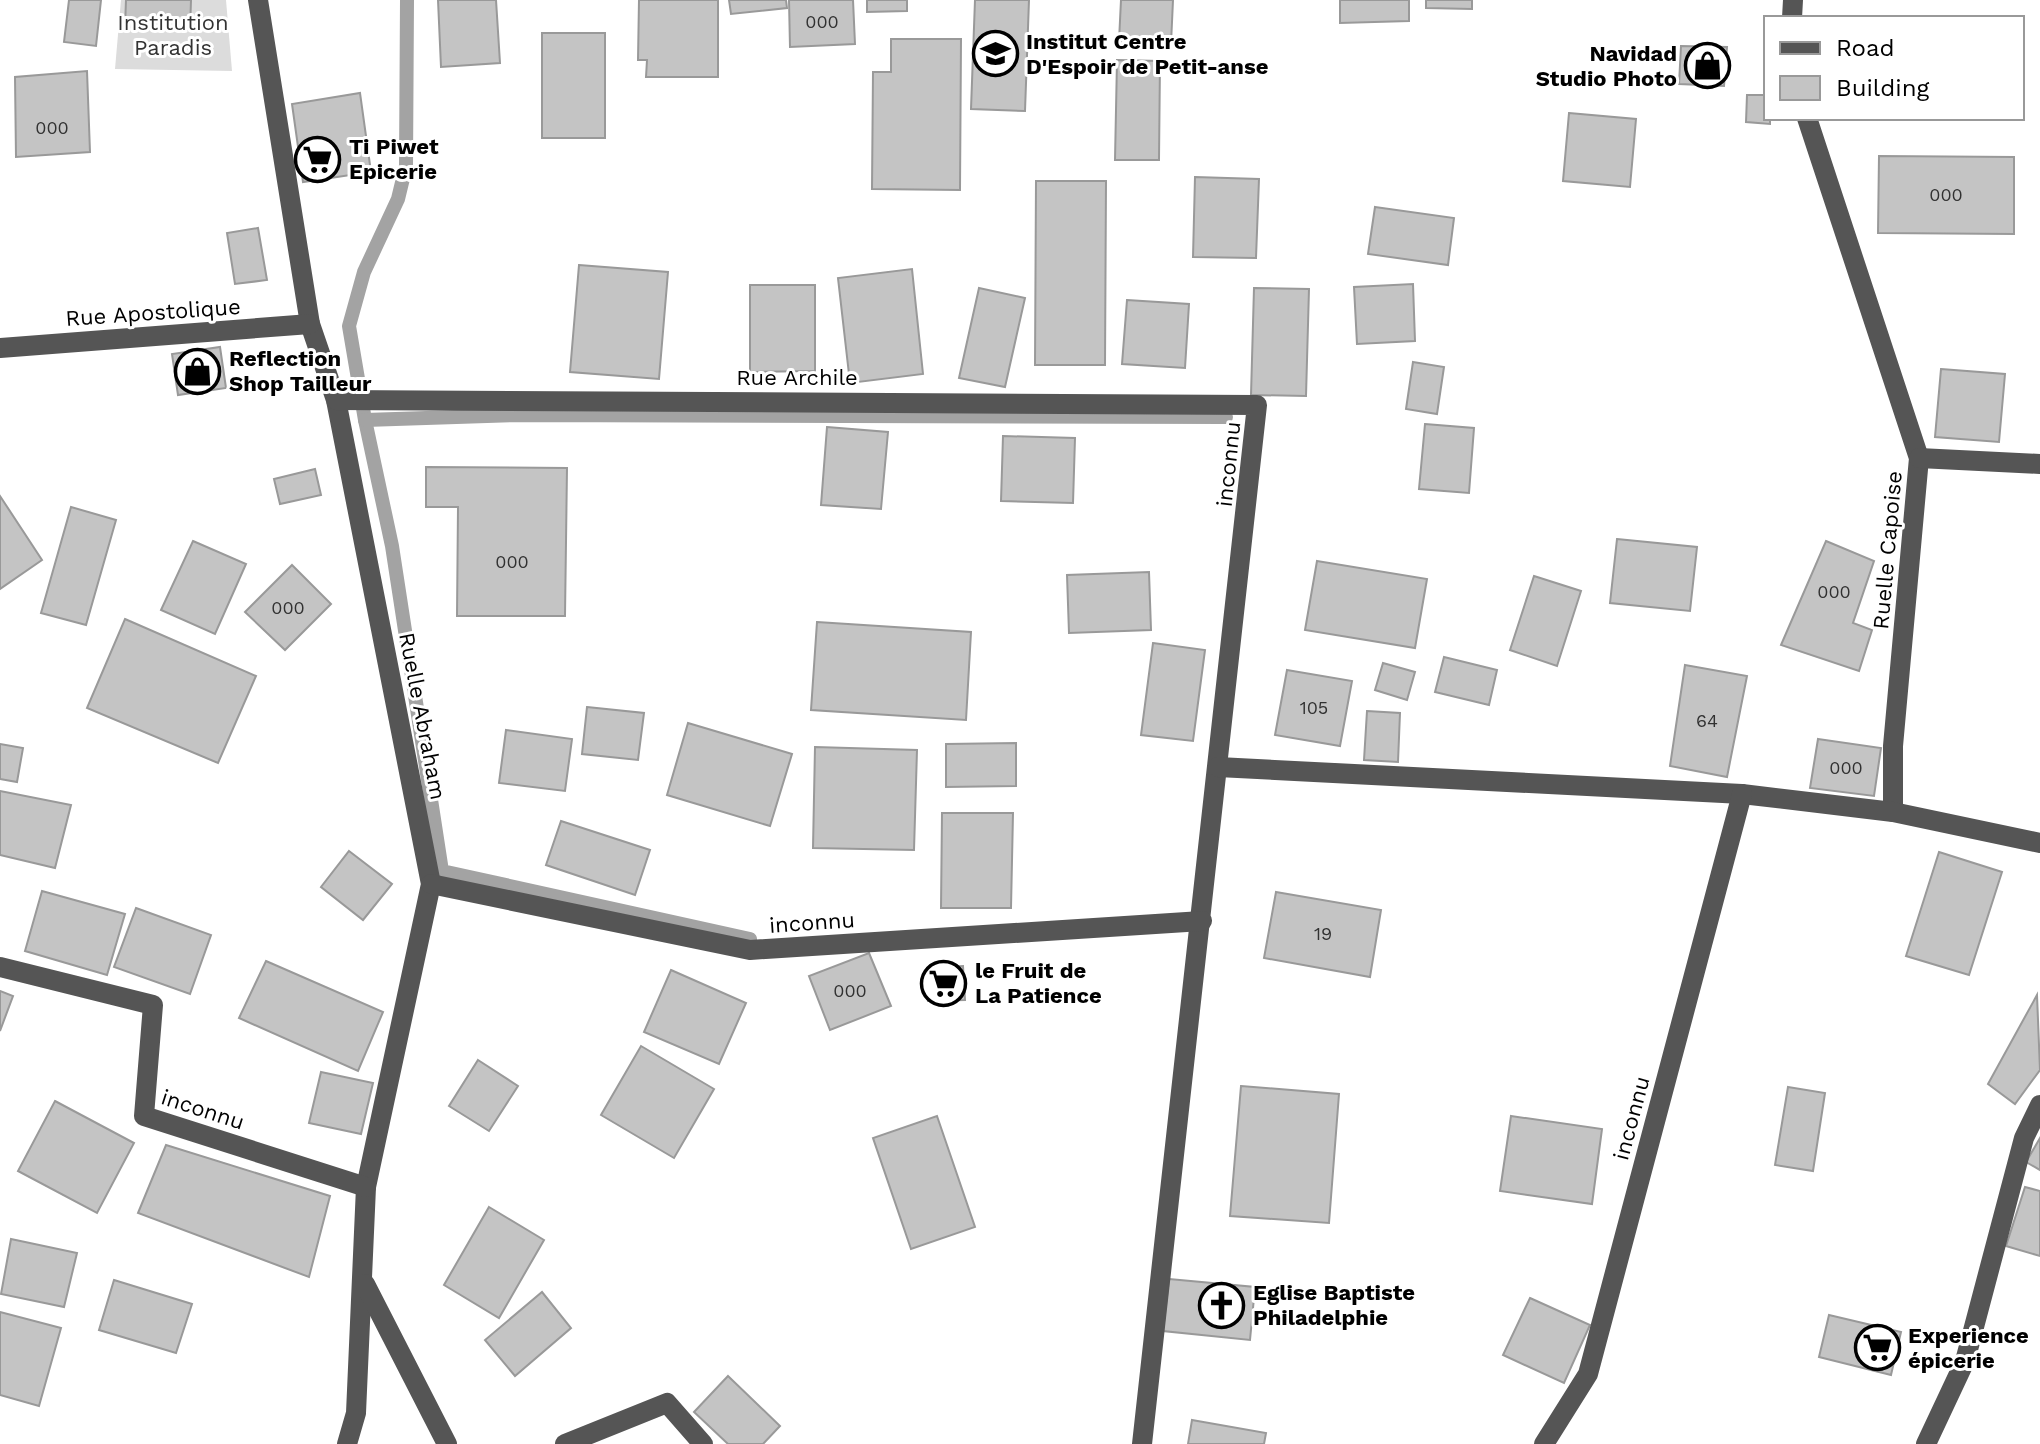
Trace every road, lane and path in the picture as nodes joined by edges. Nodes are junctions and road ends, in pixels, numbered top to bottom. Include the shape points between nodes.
1 (258, 0) edge
2 (1808, 120) edge
3 (310, 324) junction
4 (0, 348) edge
5 (344, 399) junction
6 (1257, 405) joint
7 (1919, 458) junction
8 (2040, 464) edge
9 (1218, 767) junction
10 (1742, 794) junction
11 (1893, 812) junction
12 (2040, 843) edge
13 (431, 884) junction
14 (1202, 921) junction
15 (0, 967) edge
16 (2040, 1105) edge
17 (366, 1187) junction
18 (363, 1282) junction
19 (347, 1444) edge
20 (447, 1444) edge
21 (565, 1444) edge
22 (703, 1444) edge
23 (1142, 1444) edge
24 (1544, 1444) edge
25 (1926, 1444) edge

1 - 3 street, Ruelle Abraham
2 - 7 street, Ruelle Capoise
3 - 4 street, Rue Apostolique
3 - 5 street, Ruelle Abraham
5 - 6 street, Rue Archile
5 - 13 street, Ruelle Abraham
6 - 9 street, inconnu
7 - 8 street
7 - 11 street, Ruelle Capoise via 1893,746
9 - 10 street
9 - 14 street, inconnu
10 - 11 street
10 - 24 street, inconnu via 1588,1374
11 - 12 street
13 - 14 street, inconnu via 750,950
13 - 17 street, Ruelle Abraham
14 - 23 street, inconnu
15 - 17 street, inconnu via 153,1005 144,1116
16 - 25 street via 2024,1138 1965,1361
17 - 18 street, Ruelle Abraham
18 - 19 street, Ruelle Abraham via 356,1413
18 - 20 street
21 - 22 street via 667,1403

